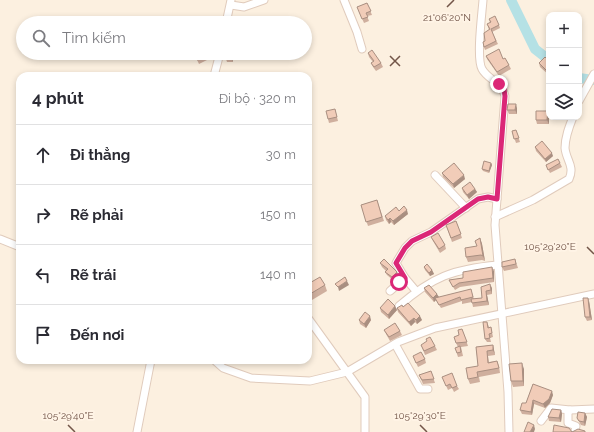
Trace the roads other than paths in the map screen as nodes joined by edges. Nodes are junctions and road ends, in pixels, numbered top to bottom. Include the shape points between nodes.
1 (264, 0) edge
2 (344, 0) edge
3 (483, 0) edge
4 (231, 3) edge
5 (228, 16) edge
6 (362, 49) dead end
7 (218, 60) edge
8 (215, 72) edge
9 (594, 74) edge
10 (582, 96) edge
11 (572, 120) edge
12 (435, 175) dead end
13 (497, 199) junction
14 (466, 208) junction
15 (495, 217) junction
16 (0, 239) edge
17 (16, 245) edge
18 (498, 265) junction
19 (405, 278) junction
20 (390, 291) dead end
21 (416, 291) junction
22 (594, 294) edge
23 (398, 306) edge
24 (501, 314) junction
25 (312, 324) edge
26 (395, 344) junction
27 (150, 364) edge
28 (218, 364) edge
29 (347, 372) junction
30 (428, 389) dead end
31 (594, 409) edge
32 (570, 410) junction
33 (541, 421) dead end
34 (575, 431) edge
35 (137, 432) edge
36 (365, 432) edge
37 (509, 432) edge

1 - 4 street via 244,7
2 - 6 street
3 - 13 street via 479,62 486,74 504,89 505,96
4 - 5 street
7 - 8 street
9 - 10 street
11 - 15 street via 566,141 567,155 572,167 569,178 533,200
12 - 14 street
13 - 14 street via 478,199
13 - 15 street
14 - 19 street via 431,232 412,241 405,248 396,263
15 - 18 street
16 - 17 street
18 - 21 street via 450,273
18 - 24 street
19 - 20 street
19 - 21 street
21 - 23 street
22 - 24 street
24 - 26 street via 435,328
24 - 37 street
25 - 29 street
26 - 29 street
26 - 30 street via 420,388
27 - 35 street
28 - 29 street via 223,368 258,379 310,381
29 - 36 street via 365,397
31 - 32 street
32 - 33 street via 551,408
32 - 34 street via 568,423 576,426

